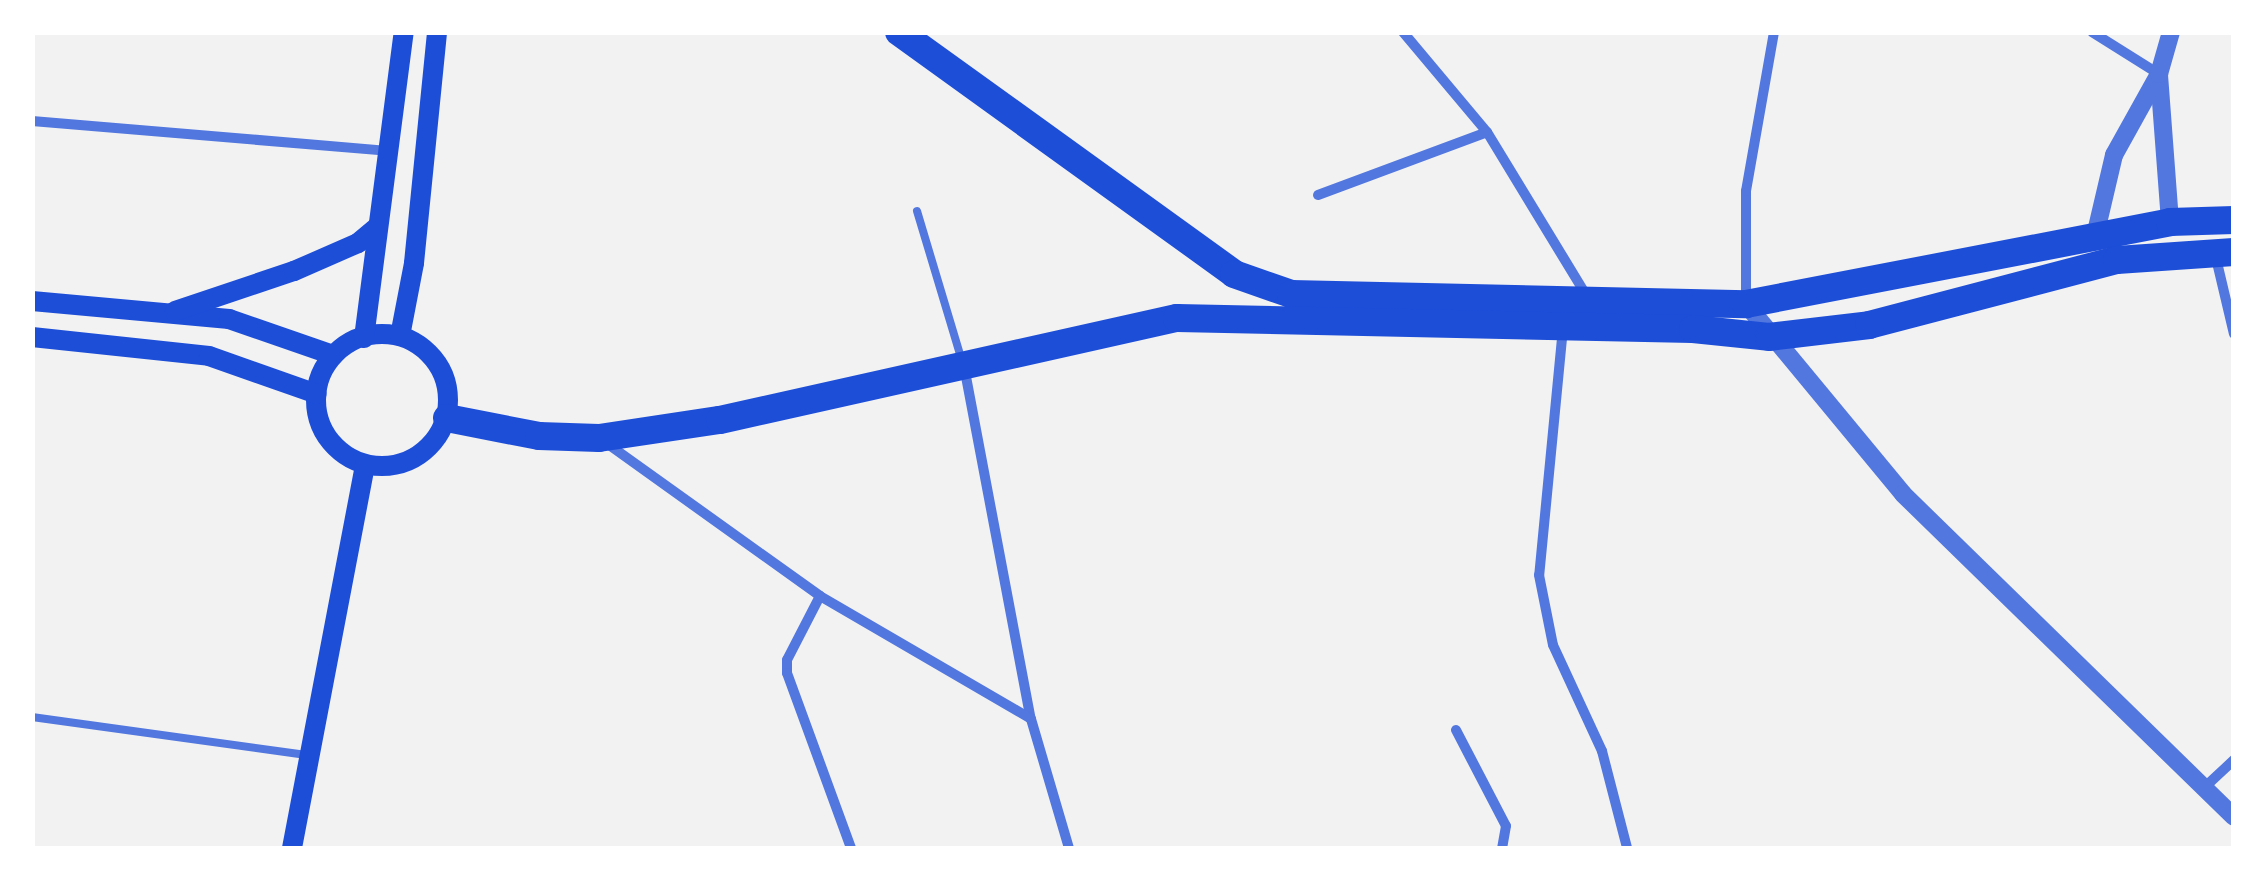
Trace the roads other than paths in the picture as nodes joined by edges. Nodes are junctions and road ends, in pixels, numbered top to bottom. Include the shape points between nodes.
1 (404, 32) edge
2 (437, 32) edge
3 (899, 32) edge
4 (1404, 32) edge
5 (1774, 32) edge
6 (2092, 32) edge
7 (2172, 32) edge
8 (2159, 74) junction
9 (32, 122) edge
10 (1486, 132) junction
11 (388, 150) junction
12 (1318, 195) dead end
13 (917, 211) dead end
14 (2234, 220) edge
15 (2170, 222) junction
16 (377, 227) junction
17 (2095, 236) junction
18 (2128, 245) junction
19 (2224, 252) edge
20 (32, 301) edge
21 (1590, 301) junction
22 (1746, 304) junction
23 (168, 313) junction
24 (1563, 327) junction
25 (2234, 334) edge
26 (400, 336) junction
27 (32, 337) edge
28 (1770, 337) junction
29 (364, 338) junction
30 (333, 355) junction
31 (964, 366) junction
32 (317, 394) junction
33 (447, 418) junction
34 (599, 438) junction
35 (365, 464) junction
36 (820, 596) junction
37 (32, 718) edge
38 (1031, 719) junction
39 (1456, 730) dead end
40 (306, 755) junction
41 (2234, 760) edge
42 (2207, 785) junction
43 (2234, 817) edge
44 (292, 848) edge
45 (851, 848) edge
46 (1069, 848) edge
47 (1502, 848) edge
48 (1627, 848) edge

1 - 11 main road
2 - 26 main road
3 - 21 highway via 927,45 1234,274 1291,294
4 - 10 street
5 - 22 street via 1746,191
6 - 8 street
7 - 8 street
8 - 15 street
8 - 17 street via 2114,155
9 - 11 street
10 - 12 street
10 - 21 street
11 - 16 main road
13 - 31 lane
14 - 15 highway
15 - 18 highway
16 - 23 main road via 358,243 294,271
16 - 29 main road
17 - 18 highway
17 - 22 highway
18 - 19 highway
18 - 28 highway via 1868,324
19 - 25 street
20 - 23 main road
21 - 22 highway
22 - 28 street
23 - 30 main road via 229,319
24 - 28 highway
24 - 31 highway via 1177,318
24 - 48 street via 1539,575 1553,645 1602,750
26 - 29 main road
26 - 33 main road via 425,348 440,367
27 - 32 main road via 209,356
28 - 42 street via 1903,494
29 - 30 main road
30 - 32 main road
31 - 34 highway via 720,420
31 - 38 street
32 - 35 main road via 324,434
33 - 34 highway via 539,436
33 - 35 main road via 416,458 388,467
34 - 36 street
35 - 40 main road
36 - 38 street
36 - 45 street via 786,660 787,674
37 - 40 lane
38 - 46 street
39 - 47 street via 1506,826
40 - 44 main road
41 - 42 street
42 - 43 street

